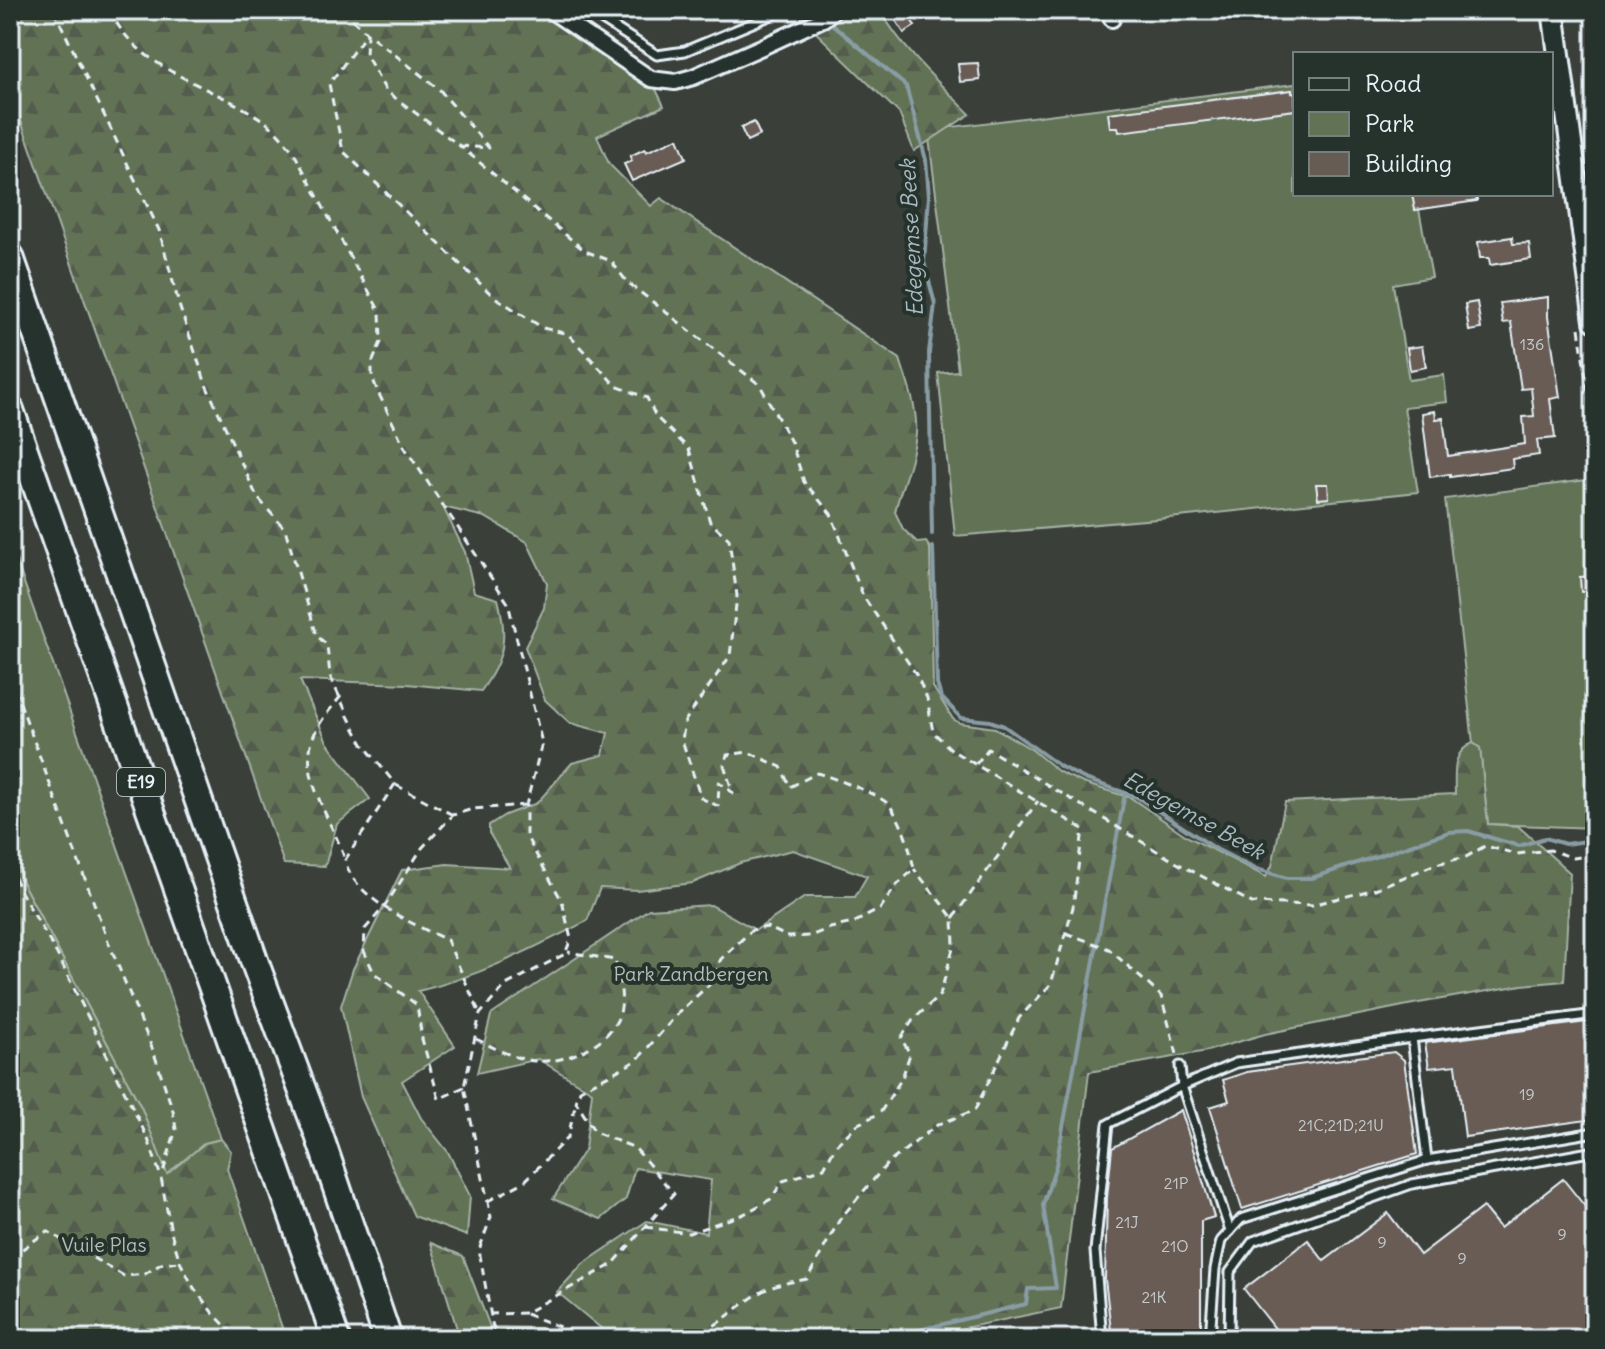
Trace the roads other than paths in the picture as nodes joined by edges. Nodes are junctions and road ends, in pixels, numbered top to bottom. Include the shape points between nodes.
1 (550, 10) edge
2 (587, 10) edge
3 (784, 10) edge
4 (834, 10) edge
5 (1553, 10) edge
6 (10, 257) edge
7 (1595, 321) edge
8 (10, 410) edge
9 (1595, 1014) edge
10 (1412, 1038) junction
11 (1180, 1066) road end
12 (1182, 1086) junction
13 (1595, 1132) edge
14 (1595, 1151) edge
15 (1427, 1160) junction
16 (1230, 1231) junction
17 (336, 1339) edge
18 (388, 1339) edge
19 (1102, 1339) edge
20 (1210, 1339) edge
21 (1229, 1339) edge

1 - 4 street via 651,79 675,82
2 - 3 lane via 657,55 685,51
5 - 7 main road
6 - 18 highway, E19
8 - 17 highway, E19
9 - 10 lane
10 - 12 lane via 1236,1063
10 - 15 lane
11 - 12 lane
12 - 16 lane
12 - 19 lane via 1108,1124 1095,1251
13 - 15 lane
14 - 21 lane via 1412,1184 1253,1241 1230,1272
15 - 16 lane via 1241,1219
16 - 20 lane via 1221,1241 1215,1269

